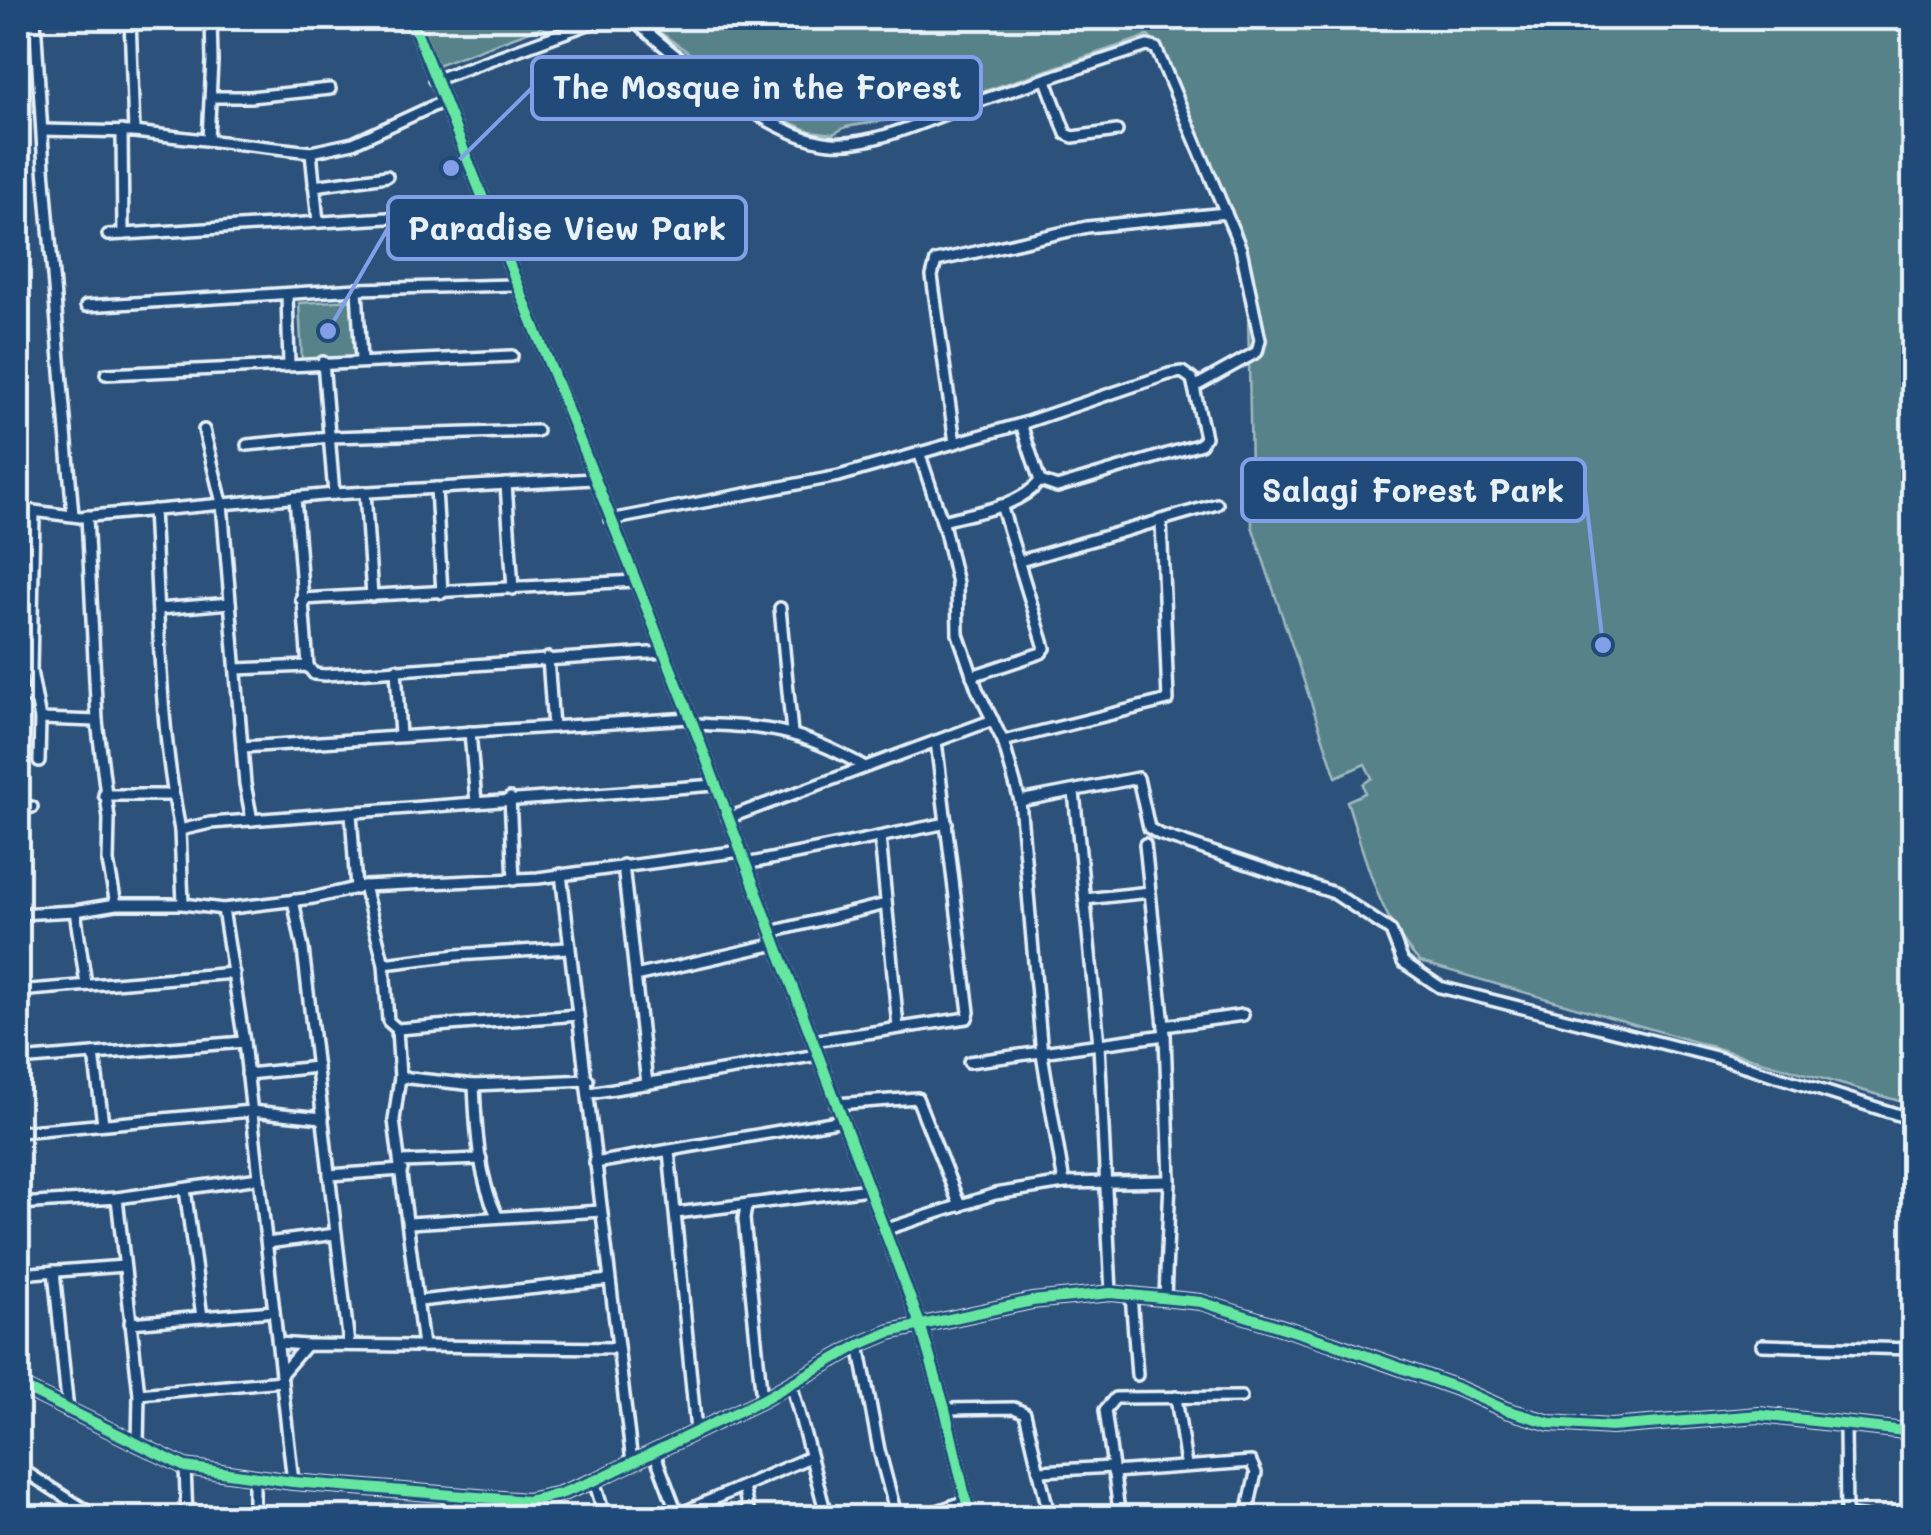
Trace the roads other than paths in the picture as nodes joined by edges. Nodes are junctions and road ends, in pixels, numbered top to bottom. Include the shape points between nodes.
1 (35, 18) edge
2 (130, 18) edge
3 (211, 18) edge
4 (411, 18) edge
5 (605, 18) edge
6 (631, 18) edge
7 (434, 80) junction
8 (1046, 80) junction
9 (330, 89) dead end
10 (211, 97) junction
11 (444, 101) junction
12 (43, 130) junction
13 (122, 131) junction
14 (134, 132) junction
15 (1117, 132) dead end
16 (208, 140) junction
17 (311, 152) junction
18 (387, 176) dead end
19 (314, 186) junction
20 (488, 212) junction
21 (1226, 213) junction
22 (318, 222) junction
23 (123, 234) junction
24 (108, 235) dead end
25 (515, 285) junction
26 (357, 289) junction
27 (287, 294) junction
28 (86, 306) dead end
29 (512, 356) dead end
30 (361, 361) junction
31 (323, 362) junction
32 (289, 364) junction
33 (106, 374) dead end
34 (1196, 386) junction
35 (1021, 424) junction
36 (204, 430) dead end
37 (537, 430) dead end
38 (330, 437) junction
39 (955, 443) junction
40 (247, 445) dead end
41 (919, 452) junction
42 (594, 479) junction
43 (1040, 481) junction
44 (506, 484) junction
45 (436, 488) junction
46 (366, 492) junction
47 (334, 494) junction
48 (295, 497) junction
49 (222, 502) junction
50 (1217, 504) dead end
51 (1002, 505) junction
52 (18, 510) edge
53 (154, 510) junction
54 (34, 514) junction
55 (73, 516) junction
56 (87, 516) junction
57 (610, 520) junction
58 (1161, 520) junction
59 (942, 521) junction
60 (1020, 561) junction
61 (635, 581) junction
62 (513, 589) junction
63 (442, 593) junction
64 (372, 596) junction
65 (301, 599) junction
66 (230, 603) junction
67 (780, 608) dead end
68 (159, 609) junction
69 (664, 652) junction
70 (548, 658) junction
71 (308, 666) junction
72 (396, 668) junction
73 (236, 669) junction
74 (972, 676) junction
75 (18, 690) edge
76 (36, 700) junction
77 (40, 719) junction
78 (993, 720) junction
79 (97, 721) junction
80 (691, 721) junction
81 (552, 727) junction
82 (470, 732) junction
83 (792, 733) junction
84 (400, 736) junction
85 (1003, 740) junction
86 (936, 741) junction
87 (242, 748) junction
88 (39, 761) dead end
89 (863, 766) junction
90 (716, 785) junction
91 (1074, 792) junction
92 (104, 795) junction
93 (173, 795) junction
94 (510, 798) junction
95 (1020, 801) junction
96 (476, 802) junction
97 (32, 807) dead end
98 (18, 808) edge
99 (351, 812) junction
100 (728, 818) junction
101 (252, 820) junction
102 (948, 823) junction
103 (180, 830) junction
104 (880, 837) junction
105 (1144, 844) dead end
106 (741, 851) junction
107 (746, 864) junction
108 (623, 865) junction
109 (561, 874) junction
110 (514, 880) junction
111 (360, 888) junction
112 (1150, 892) junction
113 (1085, 899) junction
114 (294, 900) junction
115 (116, 904) junction
116 (183, 904) junction
117 (886, 904) junction
118 (223, 909) junction
119 (75, 911) junction
120 (18, 914) edge
121 (771, 932) junction
122 (776, 944) junction
123 (568, 948) junction
124 (384, 964) junction
125 (234, 973) junction
126 (635, 976) junction
127 (86, 984) junction
128 (18, 991) edge
129 (578, 1015) junction
130 (1244, 1015) dead end
131 (898, 1027) junction
132 (397, 1029) junction
133 (1165, 1030) junction
134 (812, 1041) junction
135 (244, 1042) junction
136 (1099, 1044) junction
137 (94, 1054) junction
138 (1042, 1054) junction
139 (818, 1055) junction
140 (18, 1060) edge
141 (968, 1062) dead end
142 (317, 1067) junction
143 (247, 1074) junction
144 (400, 1077) junction
145 (588, 1080) junction
146 (648, 1084) junction
147 (474, 1085) junction
148 (590, 1092) junction
149 (836, 1104) junction
150 (252, 1111) junction
151 (1914, 1115) edge
152 (322, 1118) junction
153 (842, 1120) junction
154 (103, 1123) junction
155 (18, 1132) edge
156 (669, 1151) junction
157 (481, 1159) junction
158 (595, 1163) junction
159 (401, 1166) junction
160 (329, 1175) junction
161 (260, 1178) junction
162 (1170, 1181) junction
163 (1064, 1184) junction
164 (1108, 1184) junction
165 (185, 1189) junction
166 (868, 1189) junction
167 (117, 1198) junction
168 (18, 1204) edge
169 (746, 1206) junction
170 (960, 1206) junction
171 (601, 1211) junction
172 (676, 1213) junction
173 (498, 1216) junction
174 (409, 1224) junction
175 (884, 1230) junction
176 (336, 1234) junction
177 (266, 1244) junction
178 (124, 1266) junction
179 (54, 1271) junction
180 (18, 1274) edge
181 (609, 1280) junction
182 (1111, 1293) junction
183 (1131, 1294) junction
184 (1164, 1297) junction
185 (418, 1301) junction
186 (274, 1311) junction
187 (202, 1317) junction
188 (130, 1323) junction
189 (920, 1324) junction
190 (278, 1344) junction
191 (1762, 1344) dead end
192 (306, 1345) junction
193 (349, 1345) junction
194 (423, 1346) junction
195 (858, 1346) junction
196 (618, 1348) junction
197 (1914, 1349) edge
198 (1137, 1374) dead end
199 (282, 1378) junction
200 (791, 1382) junction
201 (18, 1385) edge
202 (139, 1394) junction
203 (1240, 1397) dead end
204 (1176, 1398) junction
205 (762, 1400) junction
206 (945, 1409) junction
207 (68, 1411) junction
208 (1845, 1424) junction
209 (696, 1431) junction
210 (1912, 1432) edge
211 (138, 1445) junction
212 (654, 1452) junction
213 (810, 1457) junction
214 (632, 1462) junction
215 (185, 1466) junction
216 (1186, 1466) junction
217 (18, 1468) edge
218 (1112, 1469) junction
219 (1040, 1471) junction
220 (254, 1478) junction
221 (594, 1480) junction
222 (293, 1482) junction
223 (743, 1487) junction
224 (449, 1497) junction
225 (526, 1500) junction
226 (966, 1500) junction
227 (679, 1516) edge
228 (1846, 1516) edge
229 (98, 1518) edge
230 (187, 1518) edge
231 (254, 1518) edge
232 (449, 1518) edge
233 (531, 1518) edge
234 (605, 1518) edge
235 (750, 1518) edge
236 (827, 1518) edge
237 (897, 1518) edge
238 (917, 1518) edge
239 (970, 1518) edge
240 (1050, 1518) edge
241 (1120, 1518) edge
242 (1246, 1518) edge
243 (1868, 1518) edge

1 - 12 street
2 - 14 street
3 - 10 street
4 - 7 street
5 - 7 street
6 - 8 street via 766,119 828,143 895,131
7 - 11 street
8 - 15 street via 1066,134
8 - 21 street via 1156,48
9 - 10 street
10 - 16 street
11 - 17 street via 353,143
11 - 20 street
12 - 13 street
12 - 55 street
13 - 14 street
13 - 23 street
14 - 16 street
16 - 17 street
17 - 19 street
18 - 19 street
19 - 22 street
20 - 22 street
20 - 25 street
21 - 34 street via 1241,249 1260,349
21 - 39 street via 1086,227 936,260 932,276
22 - 23 street
23 - 24 street
25 - 26 street
25 - 42 street
26 - 27 street
26 - 30 street
27 - 28 street
27 - 32 street
29 - 30 street
30 - 31 street
31 - 32 street
31 - 38 street
32 - 33 street
34 - 35 street via 1176,372
34 - 43 street via 1201,444 1058,486
35 - 39 street
35 - 43 street
36 - 49 street
37 - 38 street
38 - 40 street
38 - 47 street
39 - 41 street
41 - 57 street via 840,476
41 - 59 street
42 - 44 street
42 - 57 street
43 - 51 street via 1023,498
44 - 45 street
44 - 62 street
45 - 46 street
45 - 63 street
46 - 47 street
46 - 64 street
47 - 48 street
48 - 49 street
48 - 65 street
49 - 53 street
49 - 66 street
50 - 58 street
51 - 59 street
51 - 60 street
52 - 54 street
53 - 56 street
53 - 68 street
54 - 55 street
54 - 76 street via 30,671
55 - 56 street
56 - 79 street
57 - 61 street
58 - 60 street
58 - 85 street via 1168,700
59 - 74 street via 957,583 958,634
60 - 74 street via 1046,648
61 - 62 street
61 - 69 street
62 - 63 street
63 - 64 street
64 - 65 street
65 - 71 street
66 - 68 street
66 - 73 street
67 - 83 street
68 - 93 street
69 - 70 street
69 - 80 street
70 - 72 street
70 - 81 street
71 - 72 street via 325,675
71 - 73 street
72 - 84 street
73 - 87 street
74 - 78 street
75 - 76 street
76 - 77 street
77 - 79 street
77 - 88 street
78 - 85 street
78 - 86 street
79 - 92 street
80 - 81 street
80 - 83 street
80 - 90 street
81 - 82 street
82 - 84 street
82 - 96 street
83 - 89 street
84 - 87 street
85 - 95 street
86 - 89 street
86 - 102 street
87 - 101 street
89 - 100 street
90 - 94 street
90 - 100 street
91 - 95 street
91 - 113 street
91 - 151 street via 1138,778 1150,828 1334,893 1392,931 1403,962 1440,987
92 - 93 street
92 - 115 street
93 - 103 street
94 - 96 street
94 - 110 street
95 - 138 street
96 - 99 street
97 - 98 street
99 - 101 street
99 - 111 street
100 - 106 street
101 - 103 street
102 - 104 street
102 - 131 street via 969,1012 964,1021
103 - 116 street
104 - 107 street
104 - 117 street
105 - 112 street
106 - 107 street
106 - 108 street
107 - 121 street
108 - 109 street
108 - 126 street
109 - 110 street
109 - 123 street
110 - 111 street
111 - 114 street
111 - 124 street
112 - 113 street
112 - 133 street
113 - 136 street
114 - 118 street
114 - 142 street
115 - 116 street
115 - 119 street
116 - 118 street
117 - 121 street
117 - 131 street
118 - 125 street
119 - 120 street
119 - 127 street
121 - 122 street
122 - 126 street
122 - 134 street
123 - 124 street
123 - 129 street
124 - 132 street via 388,1020
125 - 127 street
125 - 135 street
126 - 146 street
127 - 128 street
129 - 132 street
129 - 145 street
130 - 133 street
131 - 134 street
132 - 144 street
133 - 136 street
133 - 162 street
134 - 139 street
135 - 137 street
135 - 143 street
136 - 138 street
136 - 164 street
137 - 140 street
137 - 154 street
138 - 141 street
138 - 163 street
139 - 146 street
139 - 149 street
142 - 143 street
142 - 152 street
143 - 150 street
144 - 147 street
144 - 159 street via 394,1120
145 - 147 street
145 - 148 street
146 - 148 street
147 - 157 street
148 - 158 street
149 - 153 street
149 - 170 street via 917,1098
150 - 152 street
150 - 154 street
150 - 161 street
152 - 160 street
153 - 156 street
153 - 166 street
154 - 155 street
156 - 158 street
156 - 172 street
157 - 159 street
157 - 173 street
158 - 171 street
159 - 160 street
159 - 174 street
160 - 176 street
161 - 165 street
161 - 177 street
162 - 164 street
162 - 184 street
163 - 164 street
163 - 170 street
164 - 182 street
165 - 167 street
165 - 187 street
166 - 169 street
166 - 175 street
167 - 168 street
167 - 178 street
169 - 172 street
169 - 205 street
170 - 175 street
171 - 173 street
171 - 181 street
172 - 209 street
173 - 174 street
174 - 185 street
175 - 189 street
176 - 177 street
176 - 193 street
177 - 186 street
178 - 179 street
178 - 188 street
179 - 180 street
179 - 207 street
181 - 185 street
181 - 196 street
182 - 183 street
182 - 189 street
183 - 184 street
183 - 198 street
184 - 208 street via 1202,1302 1331,1342 1550,1423 1611,1427 1759,1416
185 - 194 street
186 - 187 street
186 - 190 street
187 - 188 street
188 - 202 street
189 - 195 street
189 - 206 street
190 - 192 street
190 - 199 street
191 - 197 street
192 - 193 street
192 - 199 street
193 - 194 street
194 - 196 street
195 - 200 street
195 - 237 street
196 - 214 street
197 - 210 street
199 - 202 street
199 - 222 street
200 - 205 street
200 - 213 street
201 - 207 street
202 - 211 street
203 - 204 street
204 - 216 street
204 - 218 street via 1115,1398 1108,1404
205 - 209 street
206 - 219 street via 1020,1409
206 - 226 street
207 - 211 street
208 - 210 street
208 - 228 street
209 - 212 street
211 - 215 street
212 - 214 street
212 - 227 street
213 - 223 street
213 - 236 street
214 - 221 street
215 - 220 street
215 - 230 street
216 - 218 street
216 - 242 street via 1250,1462 1256,1472
217 - 229 street
218 - 219 street
218 - 241 street
219 - 240 street
220 - 222 street
220 - 231 street
221 - 225 street
221 - 234 street
222 - 224 street
223 - 227 street
223 - 235 street
224 - 225 street
224 - 232 street
225 - 233 street
226 - 238 street
226 - 239 street
228 - 243 street

